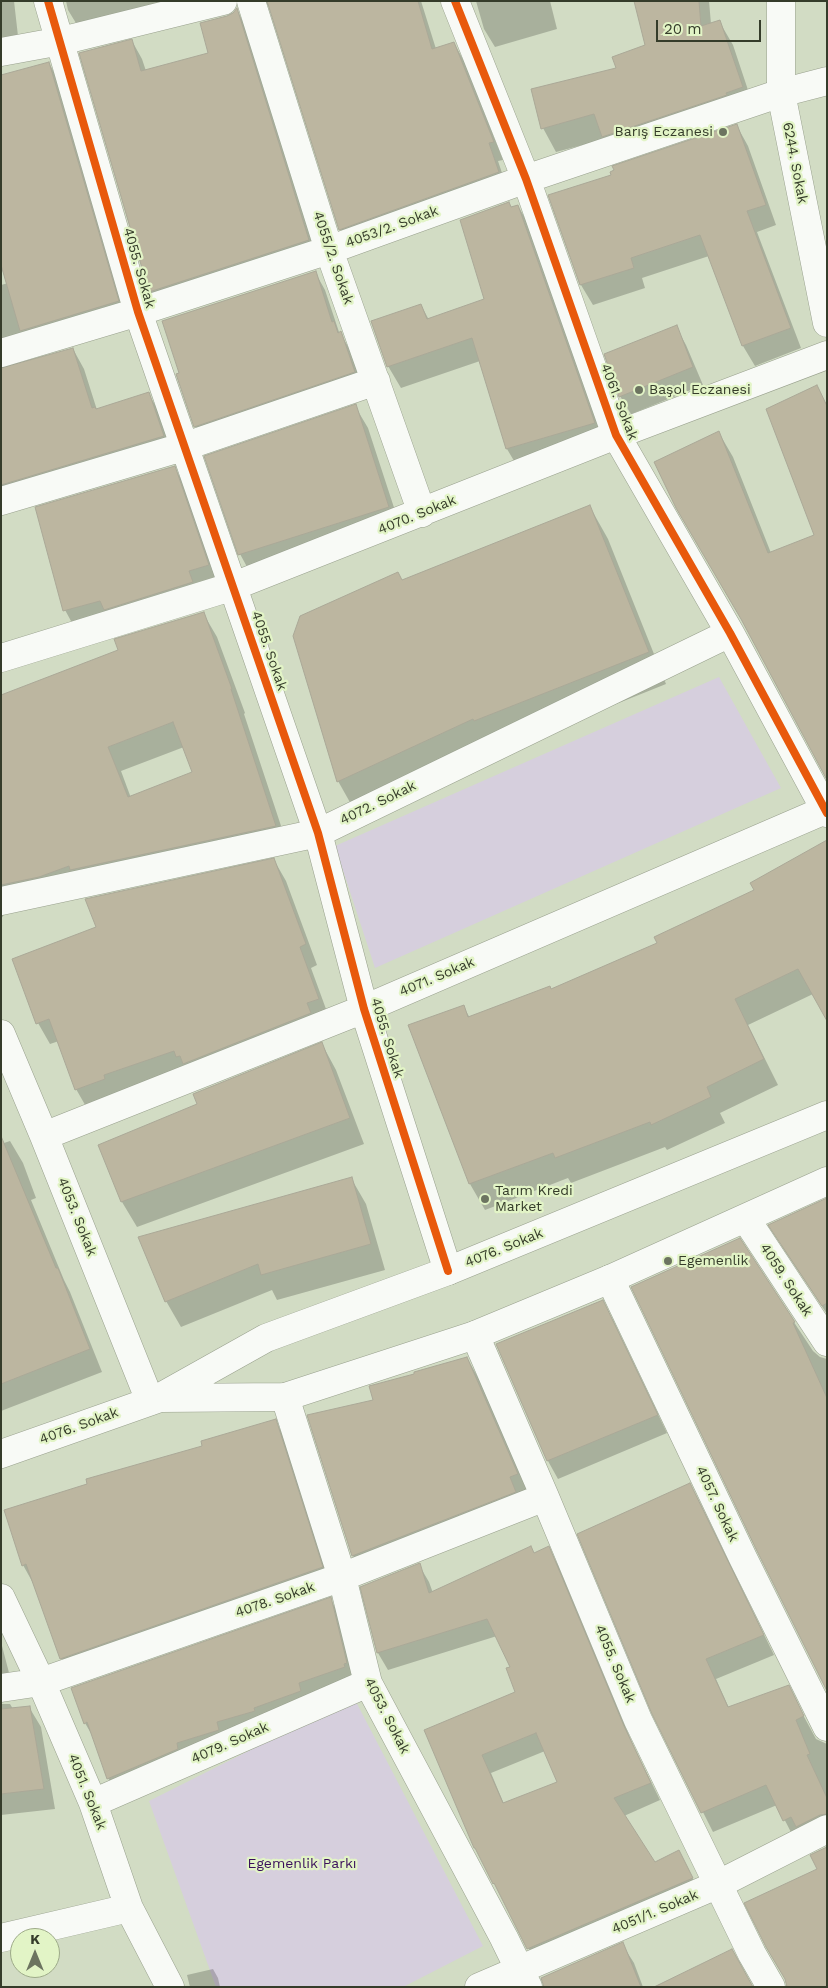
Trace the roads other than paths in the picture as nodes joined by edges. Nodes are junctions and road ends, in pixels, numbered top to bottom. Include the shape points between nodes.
1 (48, 1) edge
2 (223, 1) edge
3 (251, 1) edge
4 (455, 1) edge
5 (781, 1) edge
6 (61, 41) junction
7 (1, 52) edge
8 (827, 81) edge
9 (781, 93) junction
10 (526, 179) junction
11 (329, 250) junction
12 (138, 312) junction
13 (827, 323) edge
14 (3, 345) edge
15 (827, 355) edge
16 (376, 380) junction
17 (616, 435) junction
18 (186, 446) junction
19 (1, 501) edge
20 (422, 513) junction
21 (234, 586) junction
22 (730, 633) junction
23 (1, 658) edge
24 (826, 811) edge
25 (318, 832) junction
26 (1, 901) edge
27 (364, 1009) junction
28 (1, 1034) edge
29 (827, 1115) edge
30 (44, 1136) junction
31 (827, 1181) edge
32 (746, 1219) junction
33 (448, 1270) junction
34 (610, 1279) junction
35 (475, 1334) junction
36 (827, 1342) edge
37 (285, 1397) junction
38 (154, 1400) junction
39 (1, 1454) edge
40 (545, 1497) junction
41 (342, 1576) junction
42 (1, 1598) edge
43 (41, 1682) junction
44 (368, 1683) junction
45 (1, 1688) edge
46 (827, 1727) edge
47 (93, 1803) junction
48 (827, 1829) edge
49 (719, 1884) junction
50 (129, 1908) junction
51 (1, 1938) edge
52 (524, 1978) edge
53 (170, 1987) edge
54 (479, 1987) edge
55 (771, 1987) edge

1 - 6 street, 4055. Sokak
2 - 6 street
3 - 11 street, 4055/2. Sokak
4 - 10 street, 4061. Sokak
5 - 9 street, 6244. Sokak
6 - 7 street
6 - 12 street, 4055. Sokak
8 - 9 street, 4053/2. Sokak
9 - 10 street, 4053/2. Sokak
9 - 13 street, 6244. Sokak
10 - 11 street, 4053/2. Sokak
10 - 17 street, 4061. Sokak
11 - 12 street, 4053/2. Sokak
11 - 16 street, 4055/2. Sokak
12 - 14 street, 4053/2. Sokak
12 - 18 street, 4055. Sokak
15 - 17 street, 4070. Sokak
16 - 18 street
16 - 20 street, 4055/2. Sokak
17 - 20 street, 4070. Sokak
17 - 22 street, 4061. Sokak
18 - 19 street
18 - 21 street, 4055. Sokak
20 - 21 street, 4070. Sokak
21 - 23 street, 4070. Sokak
21 - 25 street, 4055. Sokak
22 - 24 street, 4061. Sokak
22 - 25 street, 4072. Sokak
24 - 27 street, 4071. Sokak
25 - 26 street, 4072. Sokak
25 - 27 street, 4055. Sokak
27 - 30 street, 4071. Sokak
27 - 33 street, 4055. Sokak
28 - 30 street, 4053. Sokak
29 - 33 street, 4076. Sokak
30 - 38 street, 4053. Sokak
31 - 32 street, 4076. Sokak
32 - 34 street, 4076. Sokak
32 - 36 street, 4059. Sokak
33 - 38 street, 4076. Sokak via 266,1338
34 - 35 street, 4076. Sokak
34 - 46 street, 4057. Sokak
35 - 37 street, 4076. Sokak
35 - 40 street, 4055. Sokak
37 - 38 street, 4076. Sokak
37 - 41 street, 4053. Sokak
38 - 39 street, 4076. Sokak
40 - 41 street, 4078. Sokak
40 - 49 street, 4055. Sokak via 638,1720
41 - 43 street, 4078. Sokak
41 - 44 street, 4053. Sokak
42 - 43 street, 4051. Sokak
43 - 45 street, 4078. Sokak
43 - 47 street, 4051. Sokak
44 - 47 street, 4079. Sokak
44 - 52 street, 4053. Sokak
47 - 50 street, 4051. Sokak
48 - 49 street, 4051/1. Sokak
49 - 52 street, 4051/1. Sokak
49 - 55 street, 4055. Sokak
50 - 51 street
50 - 53 street, 4051. Sokak
52 - 54 street, 4051/1. Sokak

